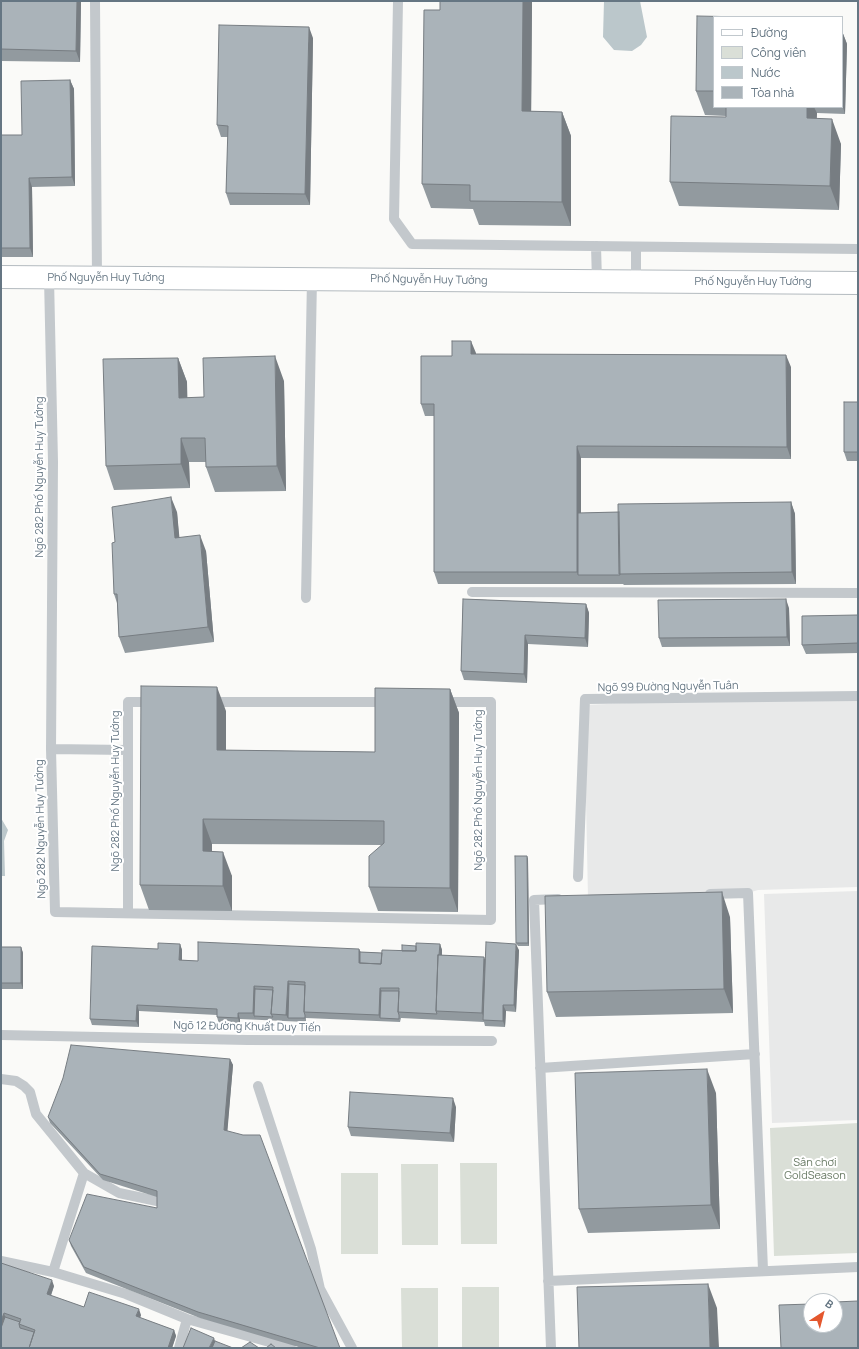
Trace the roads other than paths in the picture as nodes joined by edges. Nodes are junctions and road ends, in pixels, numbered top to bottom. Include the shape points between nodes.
1 (95, 1) edge
2 (398, 1) edge
3 (596, 246) junction
4 (636, 247) junction
5 (858, 249) edge
6 (1, 277) edge
7 (49, 278) junction
8 (97, 278) junction
9 (312, 279) junction
10 (596, 281) junction
11 (636, 281) junction
12 (858, 283) edge
13 (472, 592) edge
14 (858, 593) edge
15 (306, 598) dead end
16 (858, 696) edge
17 (167, 702) edge
18 (199, 702) edge
19 (396, 702) edge
20 (436, 702) edge
21 (51, 749) junction
22 (127, 750) junction
23 (578, 877) dead end
24 (701, 894) edge
25 (565, 899) edge
26 (55, 912) joint
27 (128, 913) junction
28 (1, 1035) edge
29 (492, 1041) dead end
30 (755, 1054) junction
31 (540, 1068) junction
32 (1, 1079) edge
33 (258, 1086) dead end
34 (84, 1173) junction
35 (157, 1201) edge
36 (1, 1261) edge
37 (858, 1267) edge
38 (763, 1270) junction
39 (53, 1272) junction
40 (548, 1281) junction
41 (187, 1319) junction
42 (178, 1348) edge
43 (291, 1348) edge
44 (352, 1348) edge
45 (551, 1348) edge

1 - 8 lane
2 - 3 lane via 394,218 412,244
3 - 4 lane
3 - 10 lane
4 - 5 lane
4 - 11 lane
6 - 7 street, Phố Nguyễn Huy Tưởng
7 - 8 street, Phố Nguyễn Huy Tưởng
7 - 21 lane, Ngõ 282 Phố Nguyễn Huy Tưởng via 53,462
8 - 9 street, Phố Nguyễn Huy Tưởng
9 - 10 street, Phố Nguyễn Huy Tưởng
9 - 15 lane
10 - 11 street, Phố Nguyễn Huy Tưởng
11 - 12 street, Phố Nguyễn Huy Tưởng
13 - 14 lane
16 - 23 lane, Ngõ 99 Đường Nguyễn Tuân via 585,699
17 - 22 lane, Ngõ 282 Phố Nguyễn Huy Tưởng via 128,702
18 - 19 lane
20 - 27 lane, Ngõ 282 Phố Nguyễn Huy Tưởng via 491,702 491,920
21 - 22 lane, Ngõ 282 Nguyễn Huy Tưởng
21 - 26 lane, Ngõ 282 Nguyễn Huy Tưởng
22 - 27 lane, Ngõ 282 Phố Nguyễn Huy Tưởng
24 - 30 lane via 748,893
25 - 31 lane via 534,900
26 - 27 lane, Ngõ 282 Phố Nguyễn Huy Tưởng
28 - 29 lane, Ngõ 12 Đường Khuất Duy Tiến
30 - 31 lane
30 - 38 lane
31 - 40 lane
32 - 34 lane via 16,1081 30,1092 36,1114
33 - 44 lane via 311,1249 320,1289
34 - 35 lane via 119,1193
34 - 39 lane
36 - 39 lane
37 - 38 lane
38 - 40 lane
39 - 41 lane via 126,1294
40 - 45 lane
41 - 42 lane
41 - 43 lane

